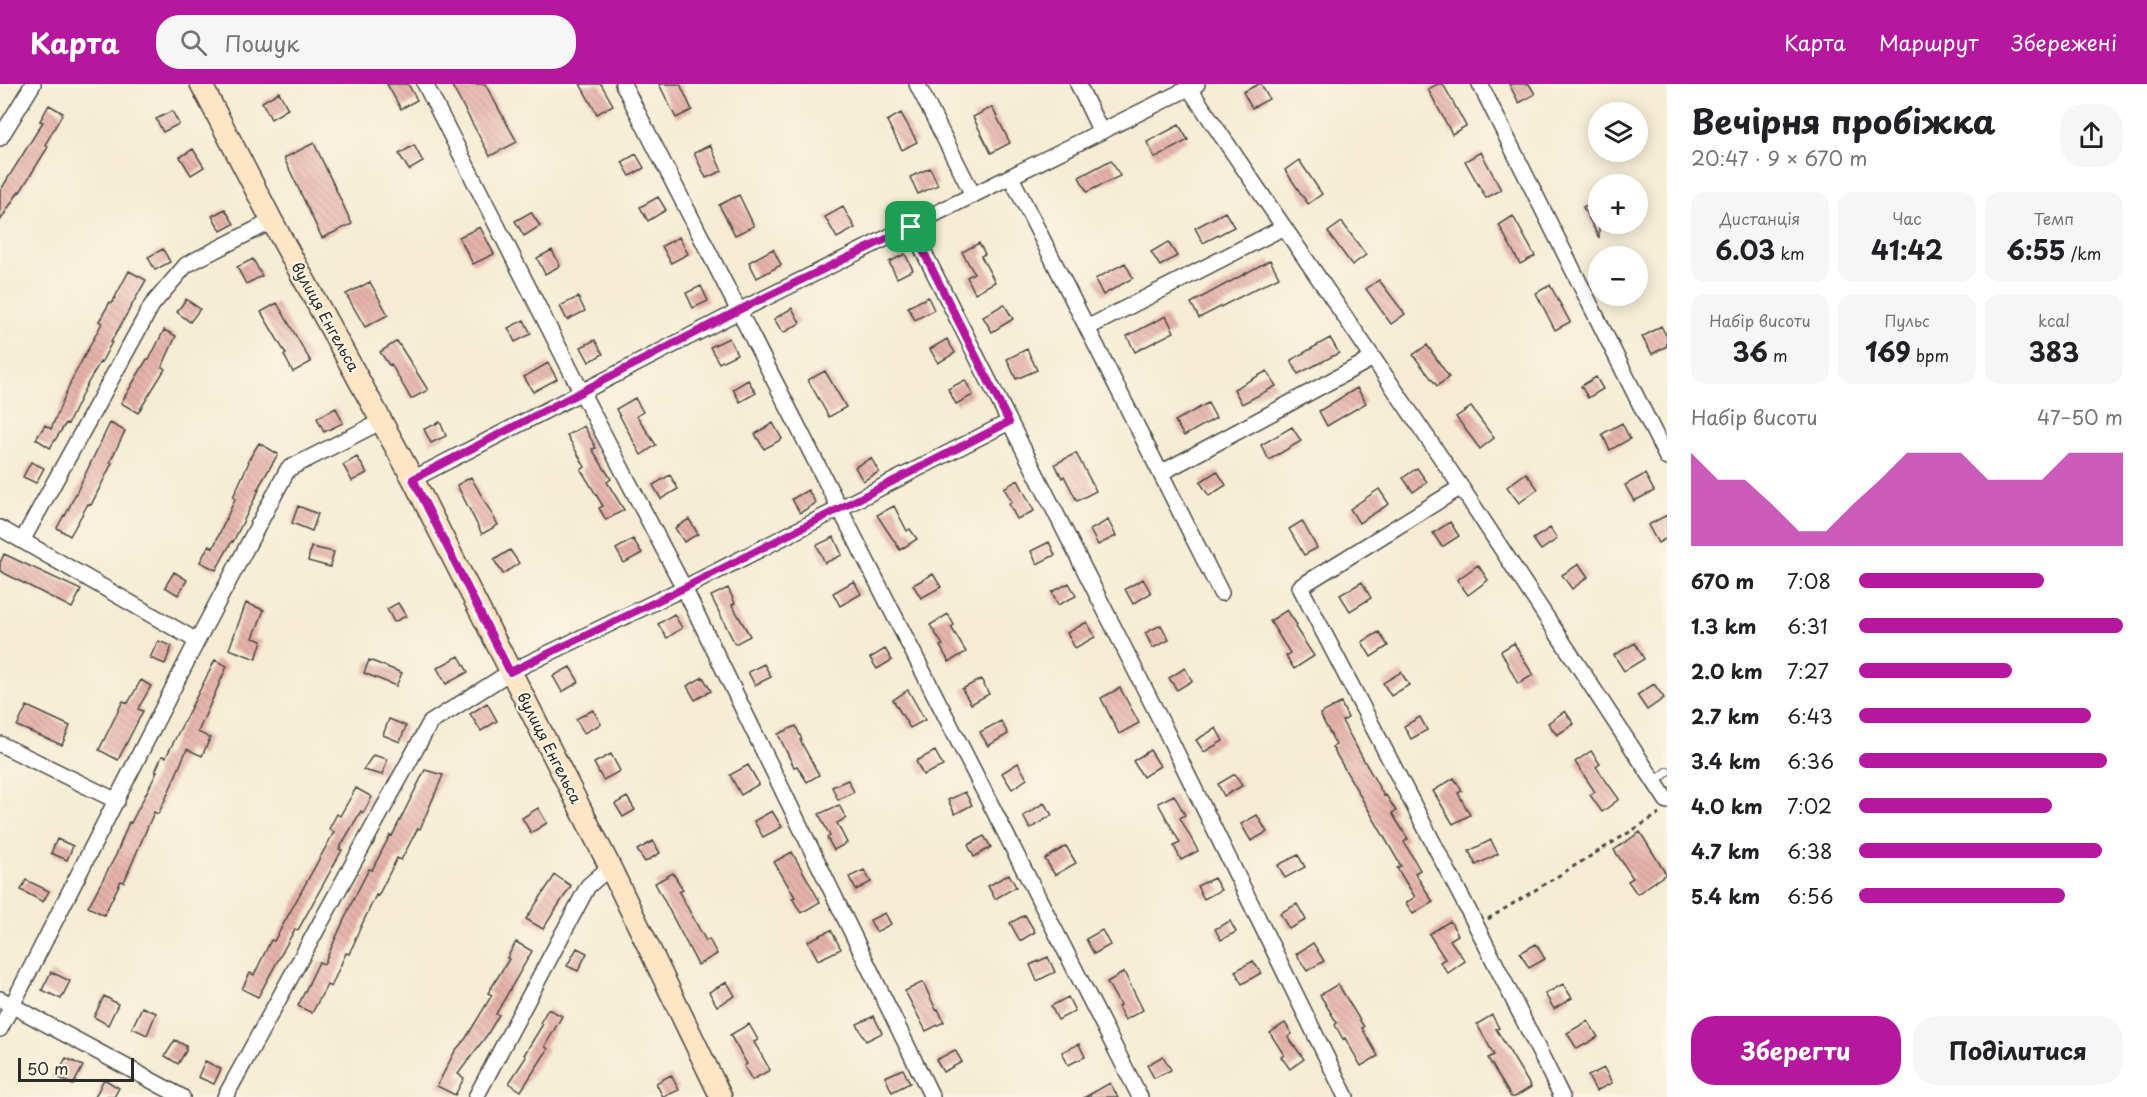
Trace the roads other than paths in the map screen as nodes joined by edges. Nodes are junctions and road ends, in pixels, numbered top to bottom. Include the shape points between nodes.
1 (33, 84) edge
2 (201, 84) edge
3 (425, 84) edge
4 (623, 84) edge
5 (917, 84) edge
6 (1078, 84) edge
7 (1480, 84) edge
8 (1193, 86) edge
9 (1101, 132) junction
10 (0, 138) edge
11 (1011, 177) junction
12 (973, 195) junction
13 (272, 221) junction
14 (911, 227) junction
15 (1284, 227) junction
16 (739, 310) junction
17 (1087, 328) junction
18 (1373, 358) junction
19 (582, 393) junction
20 (382, 421) junction
21 (1009, 422) junction
22 (1667, 458) edge
23 (1161, 474) junction
24 (413, 479) junction
25 (1461, 487) junction
26 (841, 509) junction
27 (0, 528) edge
28 (22, 541) junction
29 (684, 588) junction
30 (1221, 593) dead end
31 (197, 641) junction
32 (510, 672) junction
33 (0, 744) edge
34 (1661, 777) edge
35 (117, 801) junction
36 (1667, 801) edge
37 (610, 867) junction
38 (6, 1002) edge
39 (0, 1029) edge
40 (182, 1097) edge
41 (225, 1097) edge
42 (476, 1097) edge
43 (722, 1097) edge
44 (932, 1097) edge
45 (1140, 1097) edge
46 (1346, 1097) edge
47 (1562, 1097) edge

1 - 10 street
2 - 13 street, вулиця Енгельса
3 - 19 street
4 - 16 street
5 - 12 street
6 - 9 street
7 - 22 street
8 - 9 street
8 - 15 street
9 - 11 street
11 - 12 street
11 - 17 street
12 - 14 street
13 - 20 street, вулиця Енгельса
13 - 28 street via 186,265 152,305
14 - 16 street
14 - 21 street
15 - 17 street
15 - 18 street
16 - 19 street
16 - 26 street
17 - 23 street
18 - 23 street
18 - 25 street
19 - 24 street
19 - 29 street
20 - 24 street, вулиця Енгельса
20 - 31 street via 288,469
21 - 26 street
21 - 46 street
23 - 30 street
24 - 32 street, вулиця Енгельса
25 - 34 street
25 - 47 street via 1300,587
26 - 29 street
26 - 45 street
27 - 28 street
28 - 31 street
29 - 32 street
29 - 44 street
31 - 35 street
32 - 37 street, вулиця Енгельса
32 - 41 street via 430,723
33 - 35 street
34 - 36 street
35 - 38 street
37 - 42 street via 588,886
37 - 43 street, вулиця Енгельса
38 - 39 street
38 - 40 street

